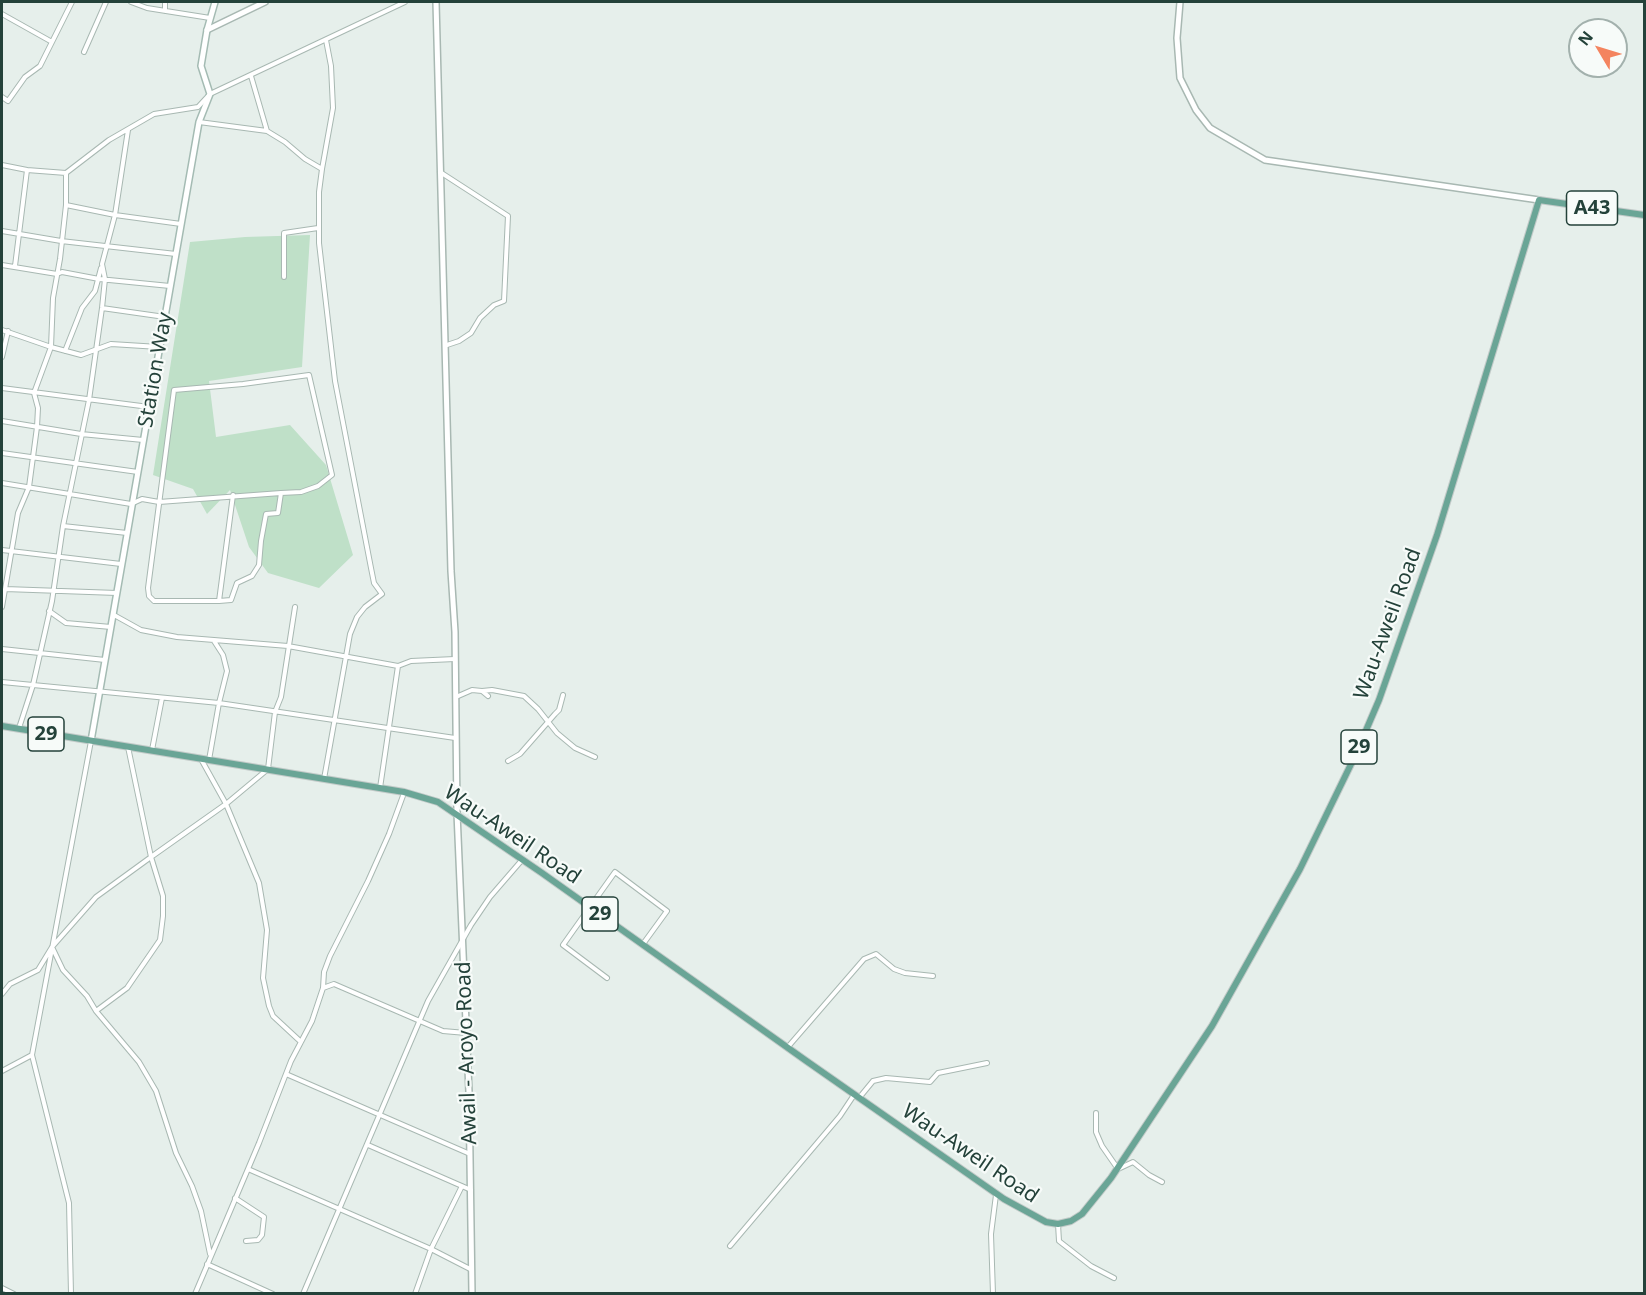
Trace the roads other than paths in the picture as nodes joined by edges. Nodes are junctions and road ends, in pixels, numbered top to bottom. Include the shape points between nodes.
1 (72, 2) edge
2 (106, 2) edge
3 (131, 2) edge
4 (165, 2) edge
5 (216, 2) edge
6 (265, 2) edge
7 (405, 2) edge
8 (436, 2) edge
9 (1180, 2) edge
10 (165, 11) junction
11 (2, 14) edge
12 (210, 18) junction
13 (207, 30) junction
14 (326, 40) junction
15 (52, 42) junction
16 (84, 52) dead end
17 (251, 76) junction
18 (210, 94) junction
19 (2, 97) edge
20 (199, 122) junction
21 (128, 130) junction
22 (267, 130) junction
23 (2, 165) edge
24 (322, 169) junction
25 (27, 170) junction
26 (440, 171) junction
27 (66, 173) junction
28 (1539, 200) junction
29 (66, 204) junction
30 (115, 215) junction
31 (1644, 215) edge
32 (181, 224) junction
33 (318, 228) junction
34 (2, 231) edge
35 (19, 234) junction
36 (61, 241) junction
37 (108, 247) junction
38 (176, 255) junction
39 (102, 264) junction
40 (2, 265) edge
41 (15, 266) junction
42 (57, 274) junction
43 (284, 277) dead end
44 (99, 279) junction
45 (105, 279) junction
46 (171, 286) junction
47 (102, 308) junction
48 (165, 317) junction
49 (2, 330) edge
50 (8, 332) junction
51 (447, 345) junction
52 (51, 347) junction
53 (159, 347) junction
54 (98, 349) junction
55 (65, 351) junction
56 (2, 357) edge
57 (2, 388) edge
58 (34, 393) junction
59 (90, 400) junction
60 (150, 407) junction
61 (2, 421) edge
62 (37, 427) junction
63 (81, 434) junction
64 (143, 440) junction
65 (2, 453) edge
66 (33, 456) junction
67 (77, 464) junction
68 (138, 472) junction
69 (2, 483) edge
70 (29, 487) junction
71 (281, 493) junction
72 (70, 495) junction
73 (233, 495) junction
74 (159, 502) junction
75 (131, 504) junction
76 (63, 526) junction
77 (127, 533) junction
78 (2, 550) edge
79 (10, 552) junction
80 (58, 556) junction
81 (121, 564) junction
82 (5, 589) junction
83 (54, 591) junction
84 (117, 593) junction
85 (219, 601) junction
86 (2, 607) edge
87 (295, 607) dead end
88 (49, 610) junction
89 (114, 615) junction
90 (112, 627) junction
91 (213, 640) junction
92 (288, 646) junction
93 (2, 649) edge
94 (41, 653) junction
95 (345, 656) junction
96 (455, 659) junction
97 (105, 660) junction
98 (398, 666) junction
99 (2, 682) edge
100 (33, 685) junction
101 (99, 691) junction
102 (482, 691) junction
103 (563, 695) dead end
104 (488, 696) dead end
105 (455, 697) junction
106 (162, 698) junction
107 (219, 703) junction
108 (275, 712) junction
109 (335, 721) junction
110 (549, 722) junction
111 (2, 726) edge
112 (19, 729) junction
113 (389, 729) junction
114 (455, 738) junction
115 (91, 741) junction
116 (128, 747) junction
117 (152, 751) junction
118 (594, 758) dead end
119 (201, 759) junction
120 (209, 760) junction
121 (508, 761) dead end
122 (268, 770) junction
123 (324, 779) junction
124 (380, 788) junction
125 (404, 792) junction
126 (226, 804) junction
127 (457, 813) junction
128 (151, 857) junction
129 (522, 860) junction
130 (590, 907) junction
131 (463, 938) junction
132 (642, 944) junction
133 (52, 947) junction
134 (933, 976) dead end
135 (607, 978) dead end
136 (323, 988) junction
137 (2, 994) edge
138 (96, 1011) junction
139 (420, 1021) junction
140 (466, 1033) junction
141 (301, 1042) junction
142 (787, 1048) junction
143 (32, 1055) junction
144 (987, 1063) dead end
145 (2, 1071) edge
146 (286, 1074) junction
147 (856, 1096) junction
148 (1096, 1113) dead end
149 (380, 1116) junction
150 (368, 1145) junction
151 (470, 1154) junction
152 (248, 1169) junction
153 (1118, 1169) junction
154 (1162, 1182) dead end
155 (462, 1186) junction
156 (471, 1190) junction
157 (996, 1194) junction
158 (236, 1198) junction
159 (339, 1210) junction
160 (1058, 1224) junction
161 (246, 1241) dead end
162 (730, 1246) dead end
163 (431, 1249) junction
164 (210, 1257) junction
165 (207, 1264) junction
166 (472, 1270) junction
167 (1114, 1278) dead end
168 (2, 1288) edge
169 (14, 1293) edge
170 (71, 1293) edge
171 (195, 1293) edge
172 (273, 1293) edge
173 (303, 1293) edge
174 (415, 1293) edge
175 (472, 1293) edge
176 (993, 1293) edge

1 - 15 street
2 - 16 street
3 - 10 street
4 - 10 street
5 - 12 street
6 - 13 street
7 - 14 street
8 - 26 street, Awail - Aroyo Road
9 - 28 street via 1180,78 1196,110 1210,128 1265,160
10 - 12 street
11 - 15 street
12 - 13 street
13 - 18 street via 201,66
14 - 17 street
14 - 24 street via 333,108
15 - 19 street via 40,66 25,76 8,101
17 - 18 street
17 - 22 street
18 - 20 street, Station Way
18 - 21 street via 198,107 154,114
20 - 22 street
20 - 32 street, Station Way
21 - 27 street
21 - 30 street
22 - 24 street
23 - 25 street
24 - 33 street
25 - 27 street
25 - 35 street
26 - 51 street, Awail - Aroyo Road
26 - 51 street via 508,216 504,301 480,318 471,333
27 - 29 street
28 - 31 main road, A43
28 - 153 main road, Wau-Aweil Road / 29 via 1437,535 1379,700 1355,756 1300,869 1240,978
29 - 30 street
29 - 36 street
30 - 32 street
30 - 37 street
32 - 38 street, Station Way
33 - 43 street via 284,233
33 - 95 street via 335,381 374,583 382,594 357,617
34 - 35 street
35 - 36 street
35 - 41 street
36 - 37 street
36 - 42 street
37 - 38 street
37 - 39 street
38 - 46 street, Station Way
39 - 44 street
39 - 45 street
40 - 41 street
41 - 42 street
42 - 44 street
42 - 52 street
44 - 45 street
44 - 55 street
45 - 46 street
45 - 47 street
46 - 48 street, Station Way
47 - 48 street
47 - 54 street
48 - 53 street, Station Way
49 - 50 street
50 - 52 street
50 - 56 street
51 - 96 street, Awail - Aroyo Road
52 - 55 street
52 - 58 street
53 - 54 street via 111,344
53 - 60 street, Station Way
54 - 55 street via 81,355
54 - 59 street
57 - 58 street
58 - 59 street
58 - 62 street
59 - 60 street
59 - 63 street
60 - 64 street, Station Way
61 - 62 street
62 - 63 street
62 - 66 street
63 - 64 street
63 - 67 street
64 - 68 street, Station Way
65 - 66 street
66 - 67 street
66 - 70 street
67 - 68 street
67 - 72 street
68 - 75 street, Station Way
69 - 70 street
70 - 72 street
70 - 79 street via 18,513
71 - 73 street
71 - 74 street via 318,486 332,474 309,375 174,390
71 - 85 street via 278,513 266,514 259,565 252,576 237,583 231,600
72 - 75 street
72 - 76 street
73 - 74 street
73 - 85 street
74 - 75 street via 142,499
74 - 85 street via 149,596 154,601
75 - 77 street, Station Way
76 - 77 street
76 - 80 street
77 - 81 street, Station Way
78 - 79 street
79 - 80 street
79 - 82 street
80 - 81 street
80 - 83 street
81 - 84 street, Station Way
82 - 83 street
82 - 86 street
83 - 84 street
83 - 88 street
84 - 89 street, Station Way
87 - 92 street
88 - 90 street via 66,623
88 - 94 street
89 - 90 street, Station Way
89 - 91 street via 141,630
90 - 97 street, Station Way
91 - 92 street
91 - 107 street via 227,671
92 - 95 street
92 - 108 street
93 - 94 street
94 - 97 street
94 - 100 street
95 - 98 street
95 - 109 street
96 - 98 street via 411,661
96 - 105 street, Awail - Aroyo Road
97 - 101 street, Station Way
98 - 113 street
99 - 100 street
100 - 101 street
100 - 112 street
101 - 106 street
101 - 115 street, Station Way
102 - 104 street
102 - 105 street via 472,690
102 - 110 street via 525,696
103 - 110 street via 559,710
105 - 114 street, Awail - Aroyo Road
106 - 107 street
106 - 117 street
107 - 108 street
107 - 120 street
108 - 109 street
108 - 122 street
109 - 113 street
109 - 123 street
110 - 118 street via 575,748
110 - 121 street via 520,754
111 - 112 main road, Wau-Aweil Road / 29
112 - 115 main road, Wau-Aweil Road / 29
113 - 114 street
113 - 124 street
114 - 127 street, Awail - Aroyo Road
115 - 116 main road, Wau-Aweil Road / 29
115 - 133 street
116 - 117 main road, Wau-Aweil Road / 29
116 - 128 street
117 - 119 main road, Wau-Aweil Road / 29
119 - 120 main road, Wau-Aweil Road / 29
119 - 126 street
120 - 122 main road, Wau-Aweil Road / 29
122 - 123 main road, Wau-Aweil Road / 29
122 - 126 street
123 - 124 main road, Wau-Aweil Road / 29
124 - 125 main road, Wau-Aweil Road / 29
125 - 127 main road, Wau-Aweil Road / 29 via 438,802
125 - 136 street via 376,862 330,956
126 - 128 street
126 - 141 street via 259,883 267,930 263,978 268,1006 279,1024
127 - 129 main road, Wau-Aweil Road / 29
127 - 131 street, Awail - Aroyo Road
128 - 133 street via 96,897
128 - 138 street via 163,896 160,940 127,988
129 - 130 main road, Wau-Aweil Road / 29
129 - 131 street via 490,897
130 - 132 main road, Wau-Aweil Road / 29
130 - 132 street via 615,872 667,911
130 - 135 street via 563,945
131 - 139 street
131 - 140 street, Awail - Aroyo Road
132 - 142 main road, Wau-Aweil Road / 29
133 - 137 street via 38,970 10,984
133 - 138 street via 63,970
133 - 143 street
134 - 142 street via 894,969 876,954 864,959
136 - 139 street via 334,984
136 - 141 street
138 - 164 street via 139,1062 156,1091 176,1153 201,1211
139 - 140 street via 443,1031
139 - 149 street
140 - 151 street, Awail - Aroyo Road
141 - 146 street
142 - 147 main road, Wau-Aweil Road / 29
143 - 145 street
143 - 170 street via 69,1203
144 - 147 street via 939,1073 930,1082 886,1078 873,1081
146 - 149 street
146 - 152 street
147 - 157 main road, Wau-Aweil Road / 29
147 - 162 street
148 - 153 street via 1096,1132
149 - 150 street
149 - 151 street
150 - 155 street
150 - 159 street
151 - 156 street, Awail - Aroyo Road
152 - 158 street
152 - 159 street
153 - 154 street via 1133,1162
153 - 160 main road, Wau-Aweil Road / 29 via 1077,1219
155 - 156 street
155 - 163 street
156 - 166 street, Awail - Aroyo Road
157 - 160 main road, Wau-Aweil Road / 29 via 1033,1216
157 - 176 street via 990,1234
158 - 161 street via 264,1217 262,1235 258,1240
158 - 164 street
159 - 163 street
159 - 173 street
160 - 167 street via 1059,1241
163 - 166 street
163 - 174 street
164 - 165 street
165 - 171 street
165 - 172 street
166 - 175 street, Awail - Aroyo Road
168 - 169 street

